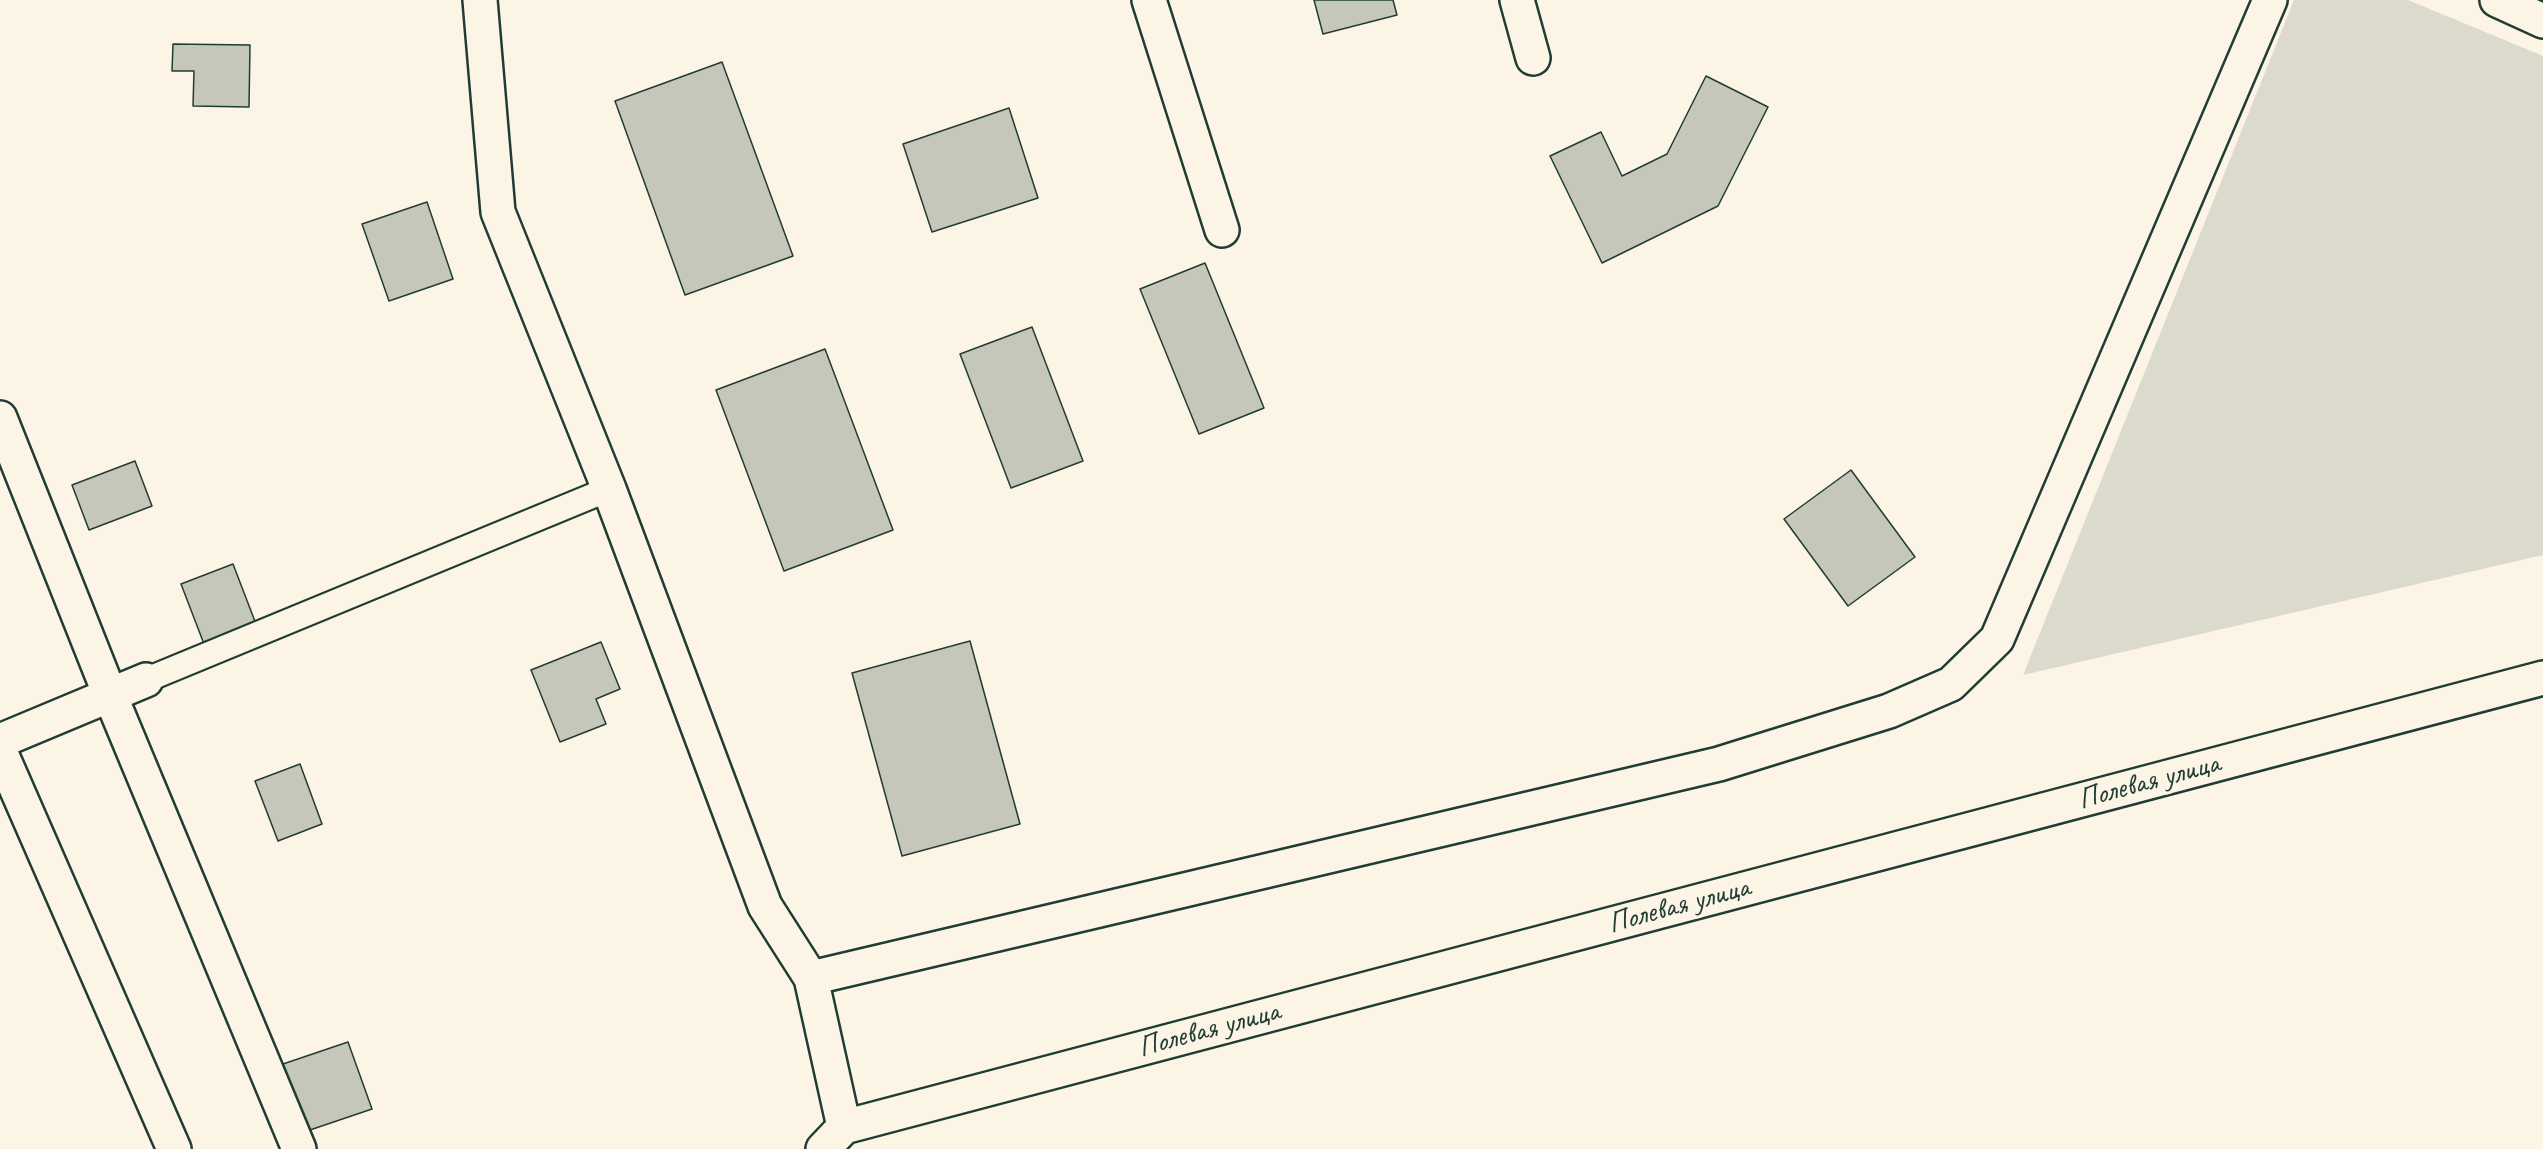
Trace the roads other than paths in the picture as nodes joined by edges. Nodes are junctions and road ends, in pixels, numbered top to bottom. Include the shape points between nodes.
1 (480, 0) edge
2 (1149, 0) edge
3 (1517, 0) edge
4 (2270, 0) edge
5 (2497, 0) edge
6 (2543, 21) edge
7 (1533, 58) dead end
8 (1222, 230) dead end
9 (0, 418) edge
10 (609, 489) junction
11 (2543, 678) edge
12 (146, 680) joint
13 (110, 695) junction
14 (0, 741) edge
15 (0, 751) edge
16 (811, 978) junction
17 (834, 1138) edge
18 (174, 1149) edge
19 (299, 1149) edge

1 - 10 street via 498,212
2 - 8 street
3 - 7 street
4 - 16 street via 1997,639 1951,684 1889,711 1719,764
5 - 6 street
9 - 13 street
10 - 12 lane
10 - 16 street via 765,906
11 - 17 street, Полевая улица
12 - 13 street
13 - 14 street
13 - 19 street
15 - 18 street
16 - 17 street

